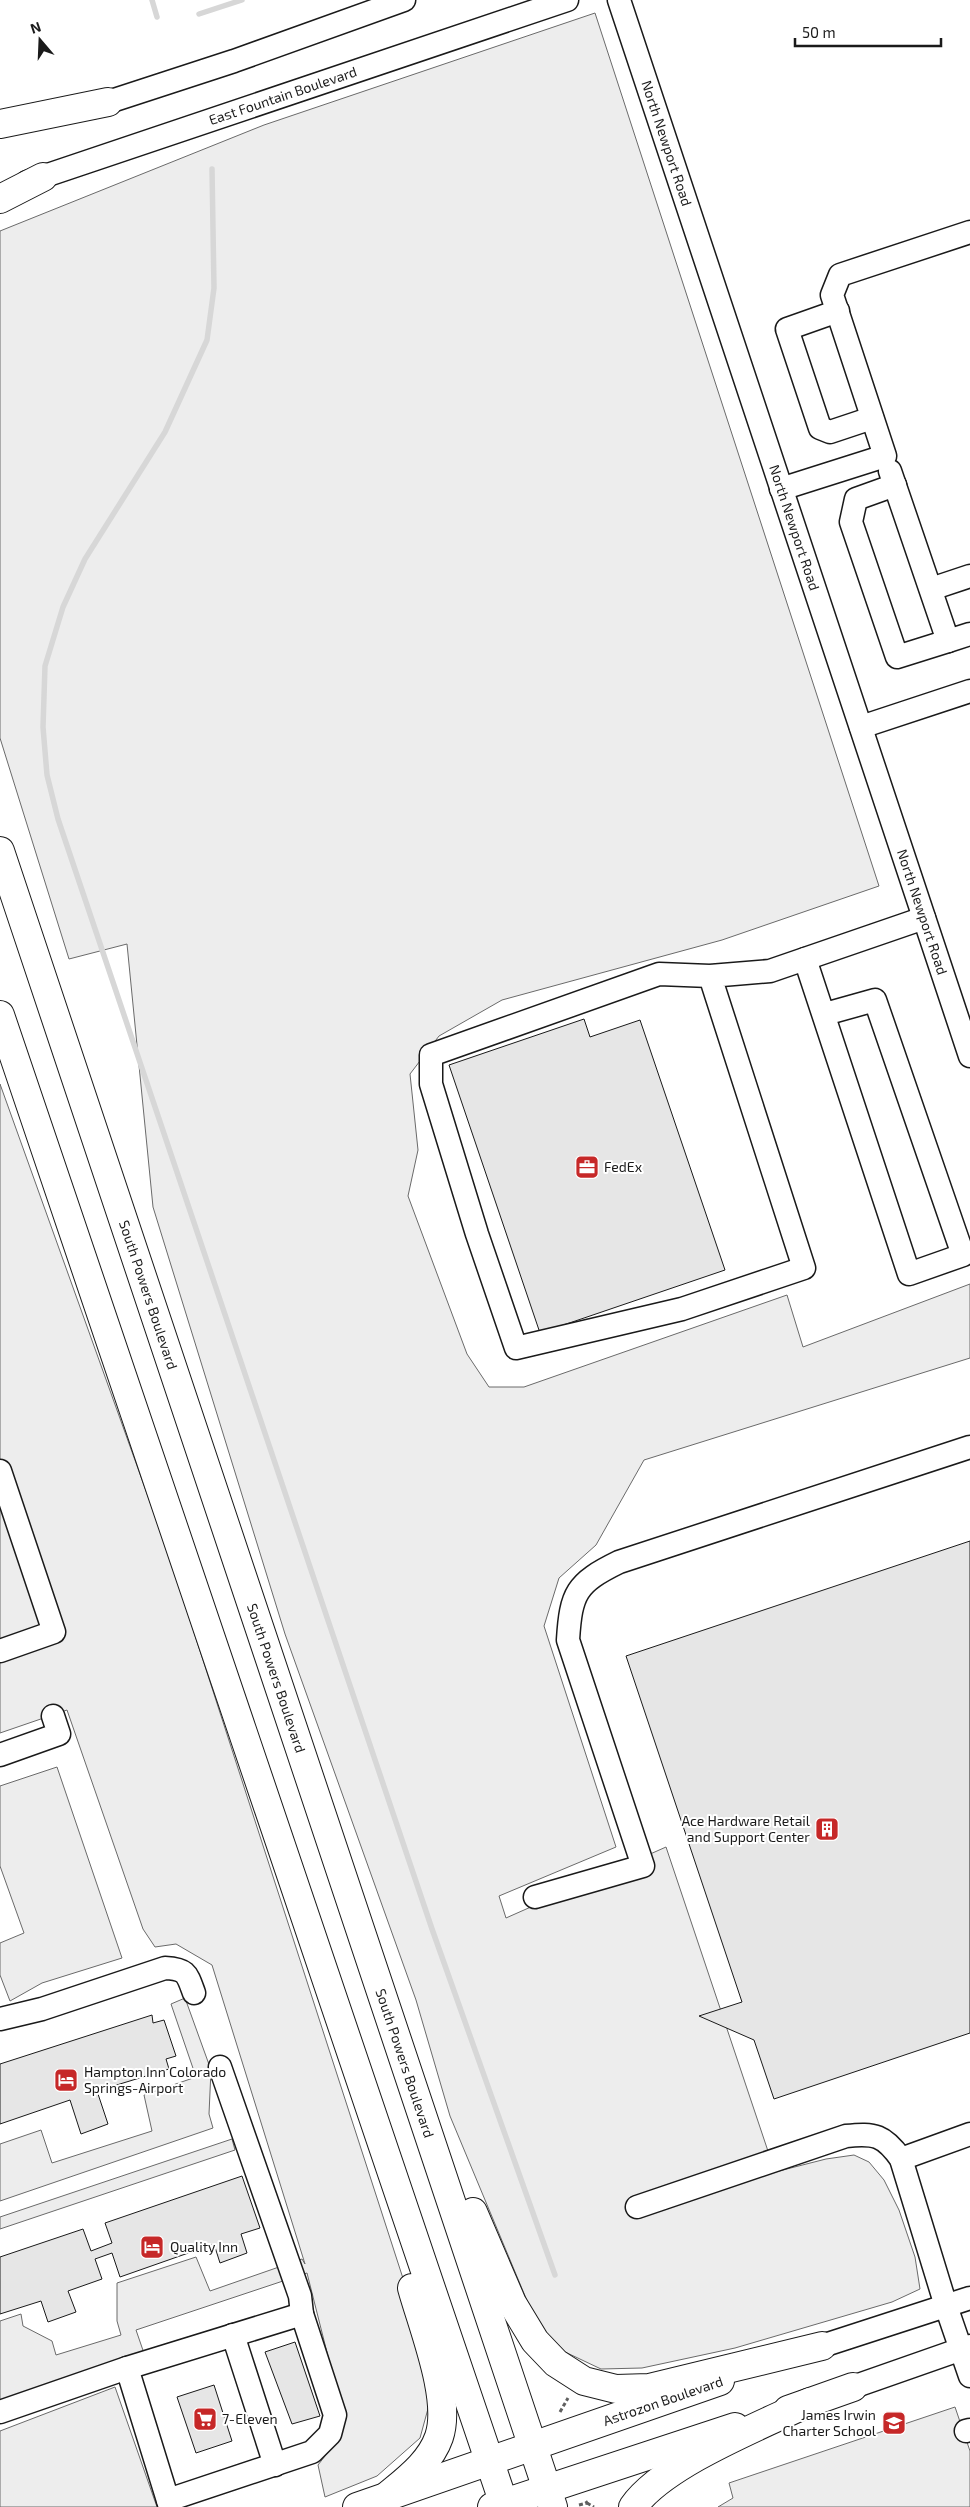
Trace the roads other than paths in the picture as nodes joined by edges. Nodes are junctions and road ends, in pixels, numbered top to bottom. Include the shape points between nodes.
1 (404, 0) edge
2 (566, 0) edge
3 (618, 0) edge
4 (108, 102) junction
5 (0, 124) edge
6 (0, 138) edge
7 (43, 176) junction
8 (0, 191) edge
9 (0, 199) edge
10 (970, 232) edge
11 (838, 311) junction
12 (872, 418) junction
13 (885, 456) junction
14 (895, 485) junction
15 (781, 489) junction
16 (970, 576) edge
17 (931, 589) junction
18 (970, 634) edge
19 (948, 641) junction
20 (970, 691) edge
21 (860, 727) junction
22 (0, 851) edge
23 (924, 918) junction
24 (805, 959) junction
25 (710, 976) junction
26 (825, 1014) junction
27 (0, 1015) edge
28 (970, 1056) edge
29 (970, 1447) edge
30 (0, 1471) edge
31 (0, 1652) edge
32 (53, 1716) dead end
33 (0, 1755) edge
34 (276, 1836) junction
35 (535, 1897) dead end
36 (194, 1993) dead end
37 (384, 1998) junction
38 (0, 2019) edge
39 (220, 2067) dead end
40 (970, 2134) edge
41 (901, 2158) junction
42 (637, 2207) dead end
43 (970, 2298) edge
44 (946, 2306) junction
45 (302, 2314) junction
46 (233, 2335) junction
47 (822, 2346) junction
48 (966, 2348) edge
49 (127, 2368) junction
50 (970, 2376) edge
51 (853, 2387) joint
52 (810, 2402) junction
53 (0, 2412) edge
54 (533, 2446) junction
55 (489, 2461) junction
56 (275, 2465) junction
57 (386, 2497) junction
58 (550, 2499) edge
59 (169, 2504) edge
60 (500, 2506) edge
61 (357, 2507) edge
62 (633, 2507) edge

1 - 4 street
2 - 7 street, East Fountain Boulevard
3 - 15 street, North Newport Road
4 - 5 main road
4 - 6 street
7 - 8 street, East Fountain Boulevard
7 - 9 main road
10 - 11 street via 840,276 832,295
11 - 12 street
11 - 12 street via 786,329 820,428 830,432
12 - 13 street
13 - 14 street
13 - 15 street
14 - 17 street
14 - 19 street via 856,499 851,522 897,657
15 - 21 street, North Newport Road
16 - 17 street
17 - 19 street
18 - 19 street
20 - 21 street
21 - 23 street, North Newport Road
22 - 37 main road, South Powers Boulevard
23 - 24 street
23 - 28 street, North Newport Road
24 - 25 street via 770,971
24 - 26 street
25 - 25 street via 659,974 431,1055 431,1084 516,1348 682,1309 804,1268
26 - 26 street via 909,1274 963,1255 875,1000
27 - 34 main road
29 - 35 street via 620,1562 585,1582 574,1596 568,1640 643,1866
30 - 31 street via 54,1632
32 - 33 street via 59,1734
34 - 55 main road
34 - 57 main road via 389,2205 441,2393 443,2417 429,2456
36 - 38 street via 187,1974 180,1969 165,1968 42,2009
37 - 47 main road via 509,2295 535,2342 556,2363 584,2381 616,2389 649,2388
37 - 54 main road, South Powers Boulevard
39 - 45 street via 300,2296
40 - 41 street
41 - 42 street via 888,2141 865,2134 846,2136
41 - 44 street
43 - 44 street, Astrozon Boulevard
44 - 47 street, Astrozon Boulevard
44 - 48 street
45 - 46 street
45 - 56 street via 335,2415 330,2434 312,2452
46 - 49 street
46 - 56 street
47 - 54 main road, Astrozon Boulevard
48 - 50 street
48 - 51 street
49 - 53 street
49 - 59 street
51 - 52 main road
52 - 58 main road
52 - 62 main road via 665,2475 641,2495
54 - 55 main road, Astrozon Boulevard
54 - 58 main road, South Powers Boulevard
55 - 57 main road, Astrozon Boulevard
55 - 60 main road
56 - 59 street
57 - 61 main road, Astrozon Boulevard
58 - 60 main road

